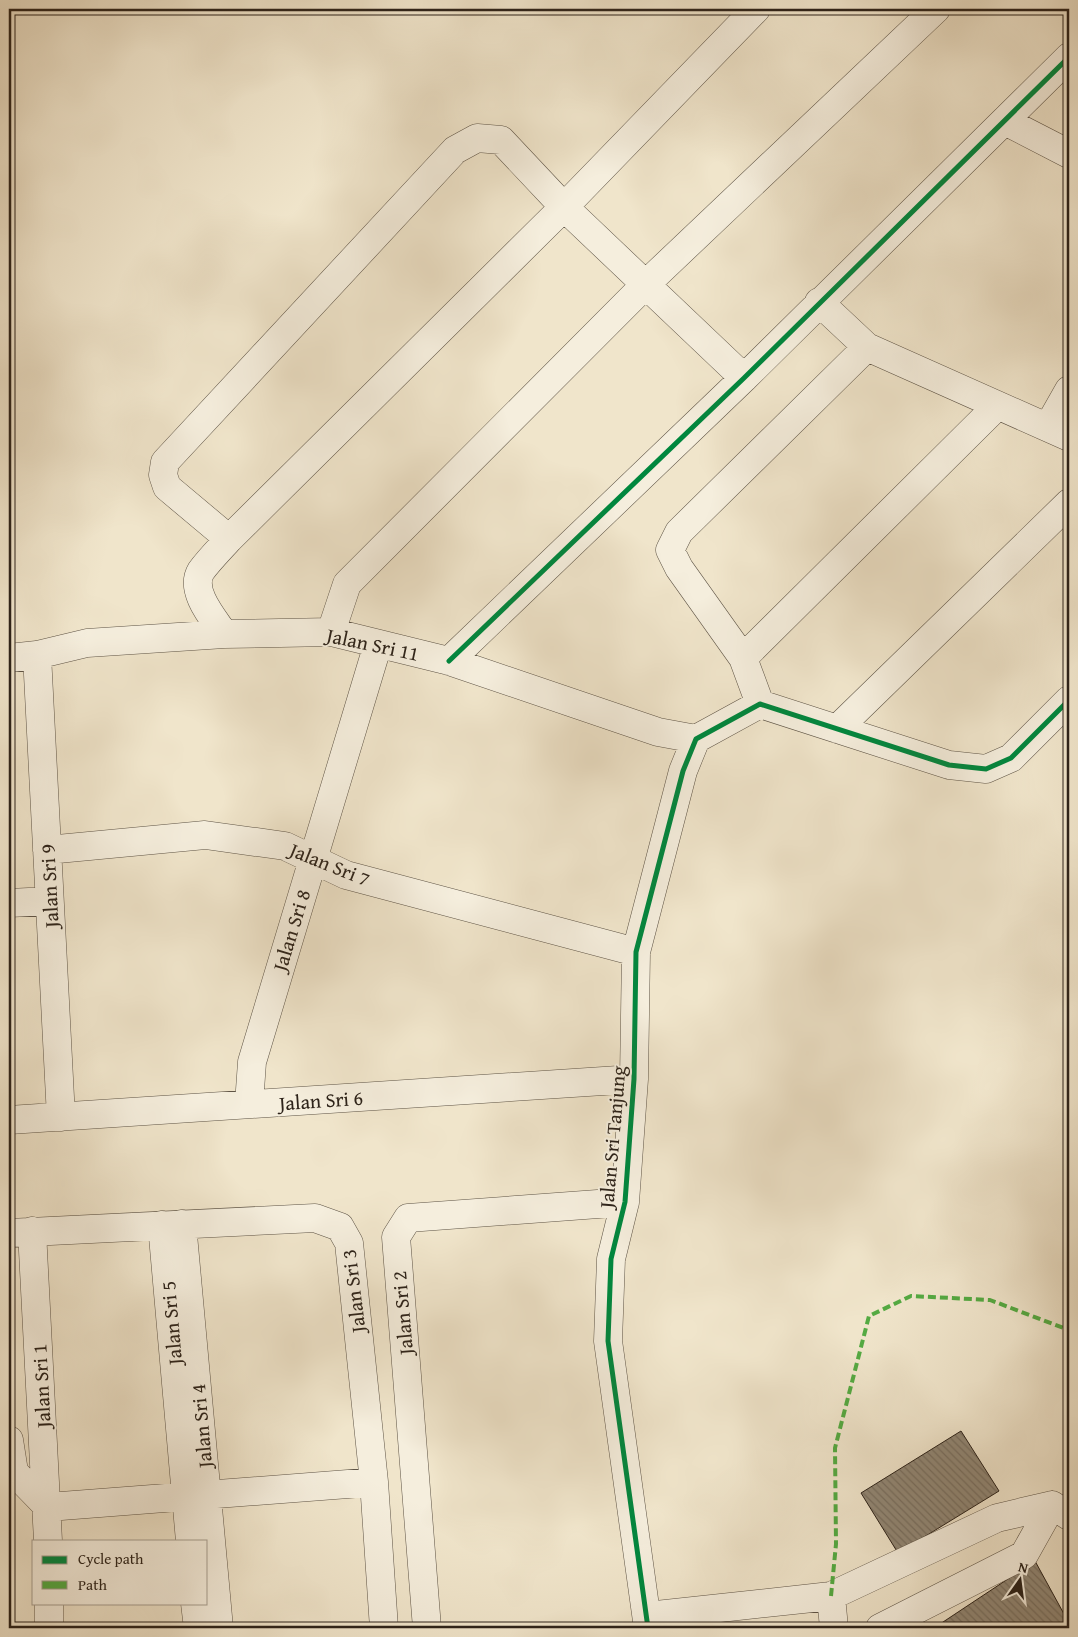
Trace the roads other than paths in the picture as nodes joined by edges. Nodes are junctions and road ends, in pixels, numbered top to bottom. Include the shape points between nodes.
1 (756, 9) edge
2 (936, 9) edge
3 (1069, 56) edge
4 (1005, 121) junction
5 (1069, 154) edge
6 (564, 207) junction
7 (646, 284) junction
8 (819, 302) junction
9 (867, 347) junction
10 (744, 378) junction
11 (1069, 390) edge
12 (997, 406) junction
13 (1058, 432) edge
14 (1069, 503) edge
15 (229, 538) junction
16 (331, 632) junction
17 (224, 634) junction
18 (378, 644) junction
19 (37, 655) junction
20 (9, 658) edge
21 (743, 658) junction
22 (449, 661) junction
23 (1069, 700) edge
24 (760, 704) junction
25 (837, 729) junction
26 (696, 739) junction
27 (47, 850) junction
28 (313, 858) junction
29 (49, 901) junction
30 (9, 903) edge
31 (636, 952) junction
32 (634, 1079) junction
33 (250, 1104) junction
34 (61, 1117) junction
35 (9, 1120) edge
36 (625, 1202) junction
37 (172, 1225) junction
38 (20, 1232) edge
39 (9, 1440) edge
40 (374, 1482) junction
41 (196, 1495) junction
42 (48, 1507) junction
43 (1061, 1510) edge
44 (48, 1540) edge
45 (190, 1540) edge
46 (204, 1540) edge
47 (208, 1564) edge
48 (831, 1596) junction
49 (49, 1604) edge
50 (195, 1604) edge
51 (648, 1622) edge
52 (49, 1628) edge
53 (198, 1628) edge
54 (219, 1628) edge
55 (384, 1628) edge
56 (427, 1628) edge
57 (834, 1628) edge
58 (880, 1628) edge

1 - 6 street
2 - 7 street
3 - 4 street
4 - 5 street
4 - 8 street
6 - 7 street
6 - 15 street
6 - 15 street via 501,140 477,138 455,150 165,462 163,475 167,487
7 - 10 street
7 - 16 street via 347,584
8 - 9 street
8 - 10 street
9 - 12 street
9 - 21 street via 678,532 670,550 679,568
10 - 22 street
11 - 13 street
12 - 13 street
12 - 21 street
14 - 25 street
15 - 17 street via 200,573 198,587 203,602
16 - 17 street, Jalan Sri 11
16 - 18 street, Jalan Sri 11
17 - 19 street, Jalan Sri 11 via 87,643
18 - 22 street, Jalan Sri 11
18 - 28 street, Jalan Sri 8
19 - 20 street, Jalan Sri 11
19 - 27 street, Jalan Sri 9
21 - 24 street
22 - 26 street, Jalan Sri 11 via 658,732
23 - 25 street via 1011,758 986,769 949,765
24 - 25 street
24 - 26 street
26 - 31 street, Jalan Sri Tanjung via 683,771
27 - 28 street, Jalan Sri 7 via 205,835 285,846
27 - 29 street, Jalan Sri 9
28 - 31 street, Jalan Sri 7 via 346,875
28 - 33 street, Jalan Sri 8 via 252,1062
29 - 30 street
29 - 34 street, Jalan Sri 9
31 - 32 street, Jalan Sri Tanjung
32 - 33 street, Jalan Sri 6
32 - 36 street, Jalan Sri Tanjung
33 - 34 street, Jalan Sri 6
34 - 35 street, Jalan Sri 6
36 - 51 street, Jalan Sri Tanjung via 611,1259 608,1341
36 - 56 street, Jalan Sri 2 via 408,1218 396,1238
37 - 38 street, Jalan Sri 3
37 - 40 street, Jalan Sri 3 via 315,1218 340,1226 349,1242
37 - 41 street, Jalan Sri 5
38 - 42 street, Jalan Sri 1
39 - 42 street via 14,1472
40 - 41 street
40 - 55 street, Jalan Sri 3
41 - 42 street
41 - 45 street, Jalan Sri 5
41 - 46 street, Jalan Sri 4
42 - 44 street, Jalan Sri 1
43 - 48 street via 997,1518
43 - 58 street via 1024,1555
47 - 54 street, Jalan Sri 4
48 - 51 street
48 - 57 street
49 - 52 street
50 - 53 street

